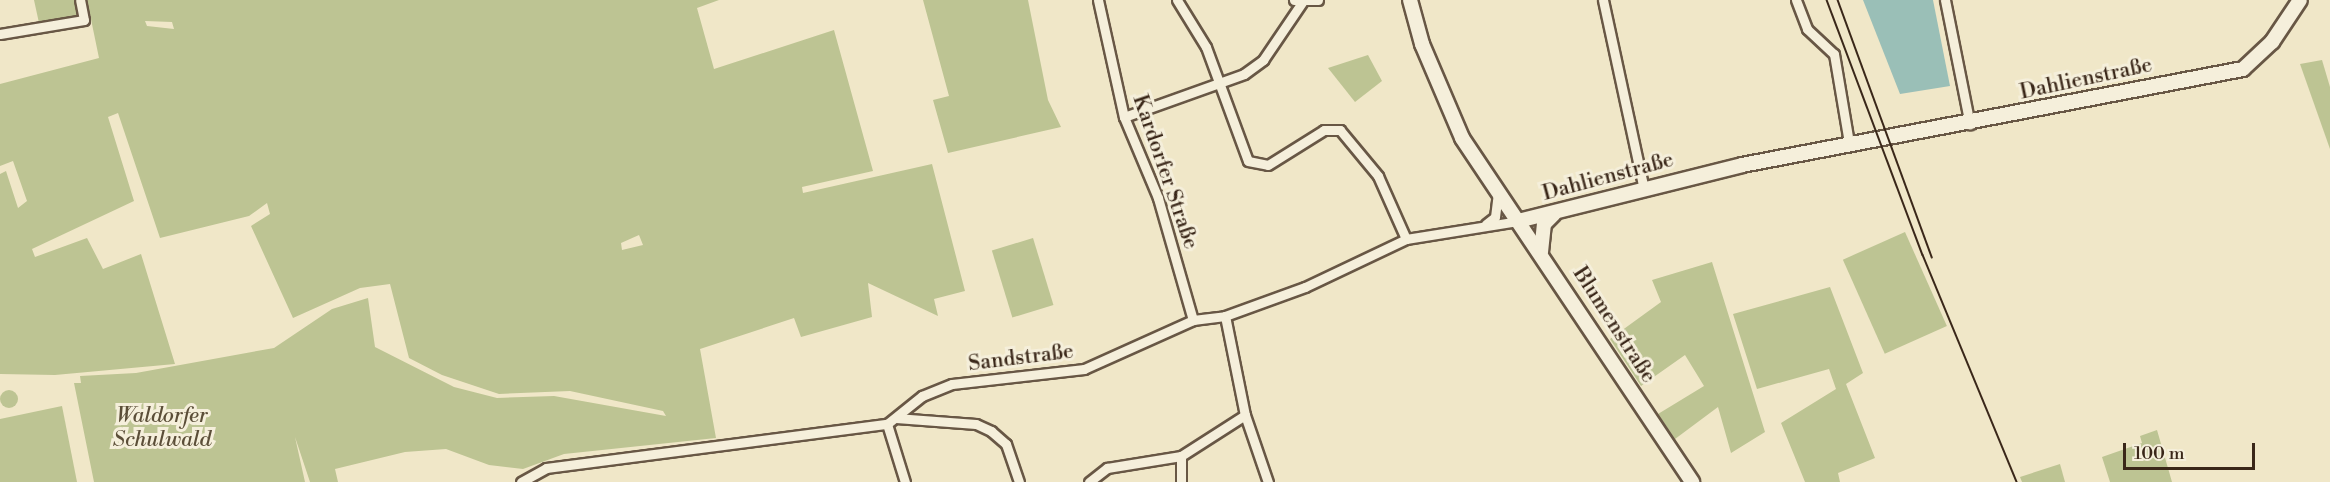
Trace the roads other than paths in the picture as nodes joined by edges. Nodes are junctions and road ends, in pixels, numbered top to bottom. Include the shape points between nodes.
1 (80, 0) edge
2 (1098, 0) edge
3 (1177, 0) edge
4 (1318, 0) edge
5 (1410, 0) edge
6 (1603, 0) edge
7 (1796, 0) edge
8 (1945, 0) edge
9 (2300, 0) edge
10 (1299, 1) edge
11 (0, 34) edge
12 (1218, 84) junction
13 (1124, 117) junction
14 (1970, 125) junction
15 (1849, 143) junction
16 (1644, 189) junction
17 (1498, 193) junction
18 (1554, 214) junction
19 (1518, 221) junction
20 (1486, 224) junction
21 (1406, 239) junction
22 (1542, 254) junction
23 (1225, 316) junction
24 (1193, 320) junction
25 (1245, 415) junction
26 (896, 418) junction
27 (887, 424) junction
28 (1181, 456) junction
29 (521, 482) edge
30 (905, 482) edge
31 (1019, 482) edge
32 (1089, 482) edge
33 (1181, 482) edge
34 (1268, 482) edge
35 (1691, 482) edge

1 - 11 street via 84,20
2 - 13 street, Kardorfer Straße
3 - 12 street via 1206,47
4 - 10 street
5 - 17 main road, Blumenstraße via 1451,118
6 - 16 street
7 - 15 street via 1807,29 1834,54
8 - 14 street
9 - 14 main road, Dahlienstraße via 2272,42 2243,69
10 - 12 street via 1263,60
12 - 13 street
12 - 21 street via 1244,155 1254,166 1268,165 1324,130 1344,134 1378,176
13 - 24 street, Kardorfer Straße via 1158,198
14 - 15 main road, Dahlienstraße
15 - 16 main road, Dahlienstraße
16 - 18 main road, Dahlienstraße
17 - 19 main road, Blumenstraße
17 - 20 street via 1495,217
18 - 19 main road, Dahlienstraße
18 - 22 main road via 1544,224
19 - 20 street, Sandstraße
19 - 22 main road, Blumenstraße
20 - 21 street, Sandstraße
21 - 23 street, Sandstraße via 1305,287
22 - 35 main road, Blumenstraße
23 - 24 street, Sandstraße
23 - 25 street
24 - 26 street, Sandstraße via 1084,369 952,384 922,396
25 - 28 street
25 - 34 street
26 - 27 street, Sandstraße
26 - 31 street via 976,424 991,431 1006,444
27 - 29 street, Sandstraße via 546,468
27 - 30 street
28 - 32 street via 1107,468
28 - 33 street

